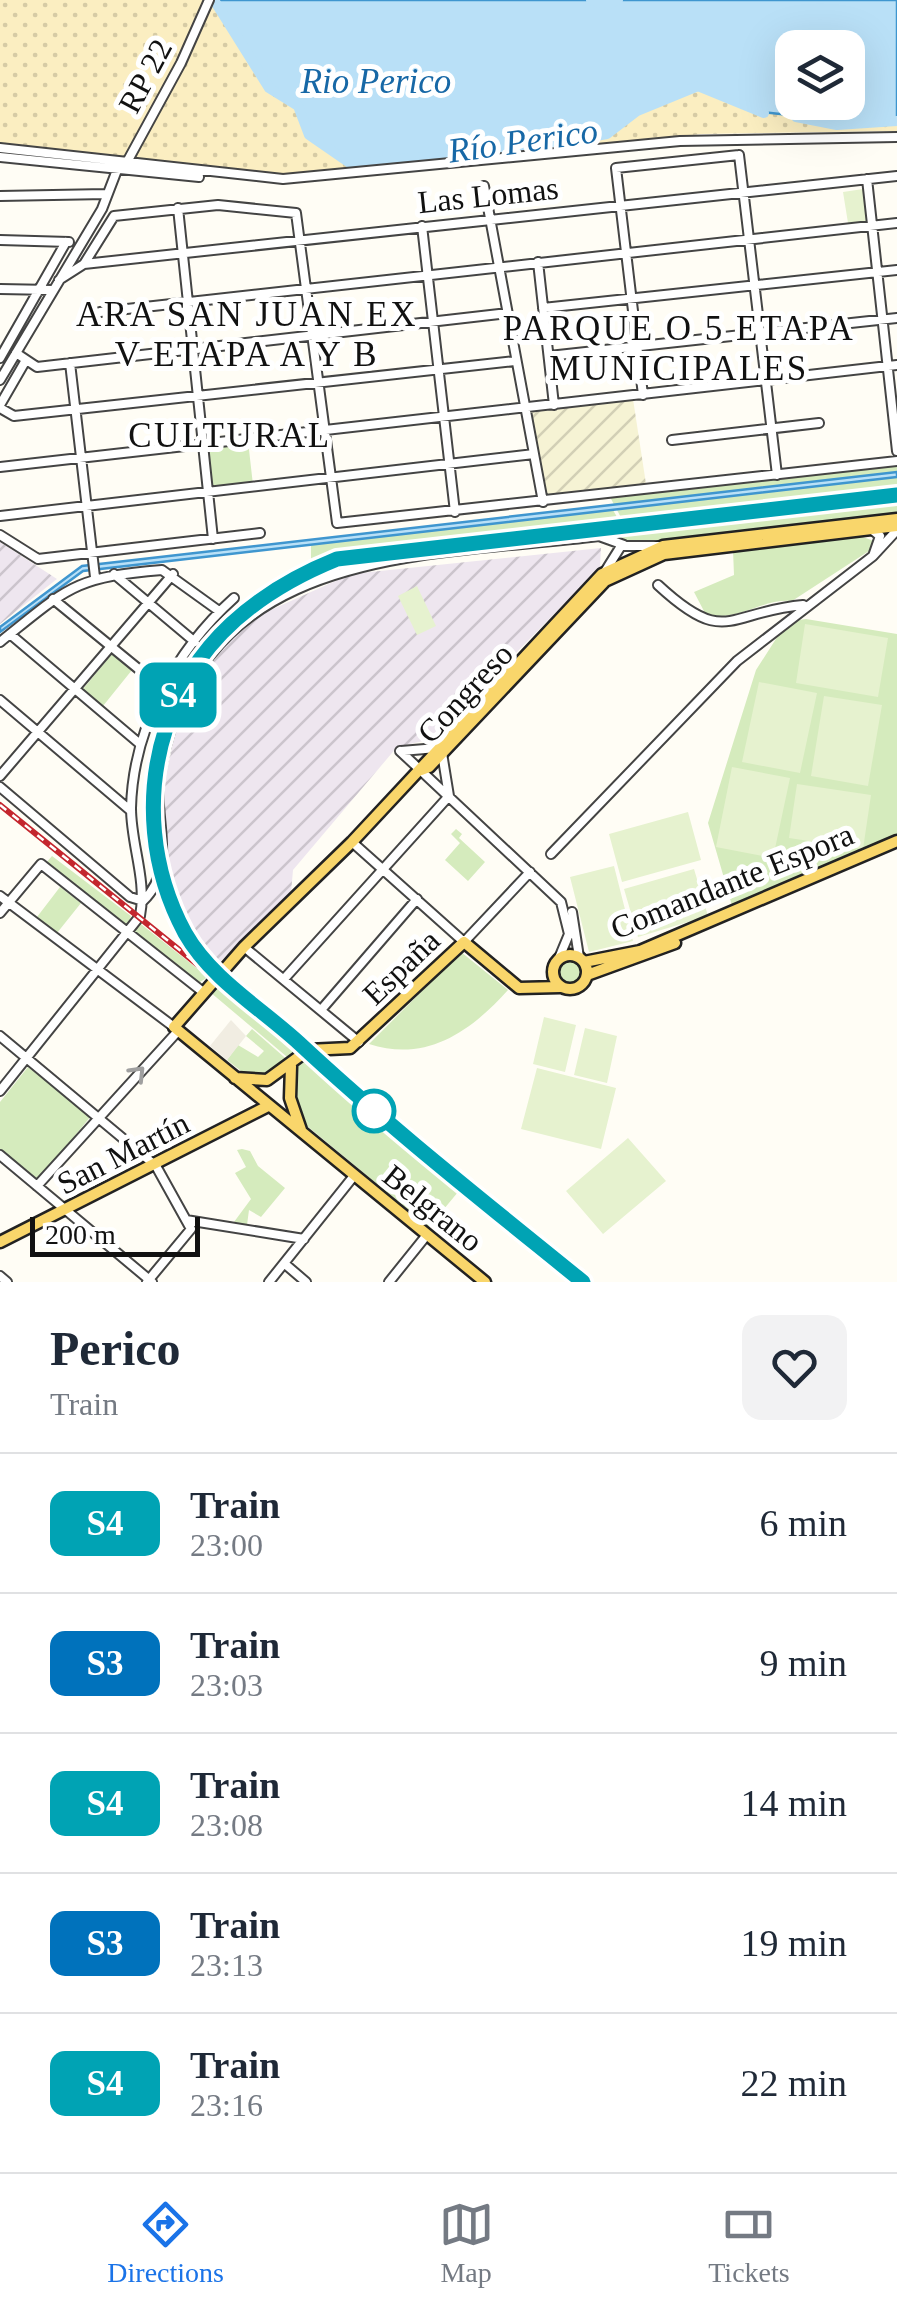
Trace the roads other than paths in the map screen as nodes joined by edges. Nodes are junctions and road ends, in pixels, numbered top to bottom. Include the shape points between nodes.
1 (209, 0) edge
2 (897, 136) edge
3 (748, 139) junction
4 (0, 148) edge
5 (739, 155) junction
6 (0, 157) edge
7 (127, 162) junction
8 (117, 170) junction
9 (199, 176) dead end
10 (897, 176) edge
11 (867, 179) junction
12 (484, 186) dead end
13 (744, 193) junction
14 (106, 194) junction
15 (0, 196) edge
16 (620, 207) junction
17 (178, 208) junction
18 (490, 218) junction
19 (897, 223) edge
20 (422, 226) junction
21 (872, 226) junction
22 (748, 239) junction
23 (0, 240) edge
24 (302, 240) junction
25 (66, 242) junction
26 (79, 242) junction
27 (183, 253) junction
28 (626, 254) junction
29 (538, 262) junction
30 (84, 264) junction
31 (500, 266) junction
32 (897, 270) edge
33 (877, 272) junction
34 (428, 274) junction
35 (59, 280) dead end
36 (755, 286) junction
37 (0, 288) edge
38 (307, 288) junction
39 (39, 290) junction
40 (52, 290) junction
41 (632, 299) junction
42 (188, 302) junction
43 (543, 308) junction
44 (100, 312) dead end
45 (508, 313) junction
46 (897, 318) edge
47 (883, 320) junction
48 (433, 321) junction
49 (760, 334) junction
50 (314, 336) junction
51 (637, 346) junction
52 (193, 348) junction
53 (16, 353) junction
54 (549, 356) junction
55 (0, 358) edge
56 (26, 360) junction
57 (516, 361) junction
58 (70, 363) junction
59 (893, 366) edge
60 (438, 370) junction
61 (0, 380) edge
62 (766, 380) junction
63 (319, 382) junction
64 (198, 396) junction
65 (642, 396) junction
66 (554, 404) junction
67 (0, 406) edge
68 (524, 407) junction
69 (75, 409) junction
70 (895, 415) edge
71 (444, 416) junction
72 (819, 423) dead end
73 (772, 429) junction
74 (324, 430) junction
75 (672, 440) dead end
76 (204, 444) junction
77 (897, 452) edge
78 (534, 454) junction
79 (80, 458) junction
80 (897, 461) edge
81 (450, 464) junction
82 (0, 466) edge
83 (777, 475) junction
84 (330, 477) junction
85 (210, 490) junction
86 (543, 502) junction
87 (85, 504) junction
88 (455, 512) junction
89 (0, 516) edge
90 (897, 525) edge
91 (871, 529) junction
92 (260, 533) dead end
93 (0, 535) edge
94 (213, 539) junction
95 (624, 545) junction
96 (663, 546) junction
97 (873, 556) junction
98 (92, 557) junction
99 (94, 574) junction
100 (114, 574) junction
101 (173, 574) junction
102 (602, 574) junction
103 (658, 585) dead end
104 (234, 598) dead end
105 (53, 599) junction
106 (148, 603) junction
107 (805, 605) junction
108 (219, 612) junction
109 (10, 634) junction
110 (0, 642) edge
111 (196, 642) junction
112 (110, 646) junction
113 (74, 688) junction
114 (163, 690) junction
115 (0, 700) edge
116 (38, 732) junction
117 (140, 744) junction
118 (439, 751) junction
119 (421, 770) junction
120 (0, 776) edge
121 (0, 787) edge
122 (449, 796) junction
123 (131, 811) junction
124 (352, 842) junction
125 (897, 844) edge
126 (551, 854) dead end
127 (382, 868) junction
128 (530, 872) junction
129 (0, 896) edge
130 (417, 900) junction
131 (143, 902) junction
132 (8, 903) junction
133 (0, 913) edge
134 (129, 932) junction
135 (464, 942) junction
136 (244, 946) junction
137 (559, 958) junction
138 (582, 959) junction
139 (98, 971) junction
140 (552, 973) junction
141 (587, 975) junction
142 (284, 978) junction
143 (560, 987) junction
144 (538, 990) junction
145 (203, 992) junction
146 (321, 1010) junction
147 (176, 1029) junction
148 (0, 1036) edge
149 (359, 1042) junction
150 (26, 1058) junction
151 (291, 1066) junction
152 (234, 1078) junction
153 (269, 1079) junction
154 (0, 1090) edge
155 (290, 1094) junction
156 (267, 1105) junction
157 (98, 1114) junction
158 (304, 1135) junction
159 (4, 1158) edge
160 (156, 1166) junction
161 (0, 1171) edge
162 (353, 1177) junction
163 (37, 1186) junction
164 (65, 1210) junction
165 (191, 1224) junction
166 (426, 1236) junction
167 (304, 1239) junction
168 (0, 1242) edge
169 (285, 1264) junction
170 (0, 1276) edge
171 (149, 1281) edge
172 (7, 1282) edge
173 (270, 1282) edge
174 (306, 1282) edge
175 (389, 1282) edge
176 (485, 1282) edge

1 - 7 street, RP 22
2 - 3 street
3 - 5 street
3 - 7 street via 283,179
4 - 7 street
5 - 13 street
5 - 16 street via 616,168
6 - 8 street
7 - 8 street, RP 22
8 - 9 street
8 - 14 street
10 - 11 street, Las Lomas
11 - 13 street, Las Lomas
11 - 21 street
12 - 18 street
13 - 16 street, Las Lomas
13 - 22 street
14 - 15 street
14 - 26 street
16 - 18 street, Las Lomas
16 - 28 street
17 - 24 street via 296,213
17 - 27 street
17 - 30 street via 114,216
18 - 20 street, Las Lomas
18 - 31 street
19 - 21 street
20 - 24 street, Las Lomas
20 - 34 street
21 - 22 street
21 - 33 street
22 - 28 street
22 - 36 street
23 - 25 street
24 - 27 street, Las Lomas
24 - 38 street
25 - 26 street
25 - 39 street
26 - 40 street
27 - 30 street, Las Lomas
27 - 42 street
28 - 29 street
28 - 41 street
29 - 31 street
29 - 43 street
30 - 35 street
31 - 34 street
31 - 45 street
32 - 33 street
33 - 36 street
33 - 47 street
34 - 38 street
34 - 48 street
36 - 41 street
36 - 49 street
37 - 39 street
38 - 42 street
38 - 50 street
39 - 40 street
39 - 55 street
40 - 53 street
41 - 43 street
41 - 51 street
42 - 44 street
42 - 52 street
43 - 54 street
45 - 48 street
45 - 57 street
46 - 47 street
47 - 49 street
47 - 59 street
48 - 50 street
48 - 60 street
49 - 51 street
49 - 62 street
50 - 52 street
50 - 63 street
51 - 54 street
51 - 65 street
52 - 58 street
52 - 64 street
53 - 56 street
53 - 61 street
54 - 66 street
56 - 58 street via 37,367
56 - 67 street
57 - 60 street
57 - 68 street
58 - 69 street
59 - 62 street
59 - 70 street
60 - 63 street
60 - 71 street
62 - 65 street
62 - 73 street
63 - 64 street
63 - 74 street
64 - 69 street
64 - 76 street
65 - 66 street
66 - 68 street
67 - 69 street via 14,416
68 - 71 street
68 - 78 street
69 - 79 street
70 - 77 street
71 - 74 street
71 - 81 street
72 - 73 street
73 - 75 street
73 - 83 street
74 - 76 street
74 - 84 street
76 - 79 street
76 - 85 street
78 - 81 street
78 - 86 street
79 - 82 street
79 - 87 street
80 - 83 street
81 - 84 street
81 - 88 street
83 - 86 street
84 - 85 street
84 - 88 street via 337,523
85 - 87 street
85 - 94 street
86 - 88 street
87 - 89 street
87 - 98 street
90 - 91 main road, Congreso
90 - 96 main road, Congreso
90 - 97 street
91 - 97 street via 880,536
91 - 118 main road, Congreso via 664,554 630,566 604,581
92 - 94 street
93 - 98 street via 38,558
94 - 98 street
95 - 96 street
95 - 102 street
95 - 131 street via 600,536 377,563 309,581 250,614 198,672 164,748 157,787 162,875
96 - 102 main road, Congreso
97 - 107 street
98 - 99 street
99 - 100 street
99 - 105 street
100 - 101 street
100 - 106 street
101 - 106 street
101 - 108 street
102 - 118 main road, Congreso
103 - 107 street via 690,615 711,621
104 - 108 street
105 - 109 street
105 - 112 street
106 - 111 street
106 - 112 street
107 - 126 street via 737,661
108 - 111 street
109 - 110 street
109 - 113 street
111 - 114 street
112 - 113 street
112 - 114 street
113 - 116 street
113 - 117 street
114 - 117 street
115 - 116 street
116 - 120 street
116 - 123 street
117 - 123 street
118 - 119 main road, Congreso
118 - 119 street via 400,751
118 - 122 street
119 - 122 street
119 - 124 main road, Congreso
121 - 131 street
122 - 127 street
122 - 128 street
123 - 131 street
124 - 127 street
124 - 136 main road, Congreso
125 - 138 main road, Comandante Espora via 640,951
125 - 141 main road, Comandante Espora via 642,959
127 - 130 street
127 - 142 street
128 - 135 street, España
128 - 137 street via 566,912 569,934
128 - 138 street via 568,903
129 - 132 street
130 - 135 street
130 - 146 street
131 - 134 street
132 - 133 street
132 - 134 street via 41,864
132 - 139 street
134 - 139 street
134 - 145 street
135 - 144 main road via 519,988
135 - 149 main road, España
136 - 142 street
136 - 145 main road, Congreso
137 - 138 main road
137 - 140 main road
138 - 141 main road
139 - 147 street
139 - 150 street
140 - 143 main road
140 - 144 main road
141 - 143 main road via 580,986
142 - 146 street
143 - 144 main road
145 - 147 main road, Congreso
146 - 149 street
147 - 152 main road, Belgrano
157 -> 147 street
148 - 150 street
149 - 151 main road, España via 308,1050
150 - 154 street
150 - 157 street
151 - 153 main road
151 - 155 main road, Belgrano
152 - 153 main road
152 - 156 main road, Belgrano
153 - 155 main road via 282,1079
153 - 156 main road via 259,1090
155 - 156 main road via 282,1108
155 - 158 main road, Belgrano
156 - 158 main road, Belgrano
156 - 160 main road, San Martín
157 - 160 street
157 - 163 street
158 - 162 main road, Belgrano
159 - 161 street
159 - 163 street
160 - 164 main road, San Martín
160 - 165 street
162 - 166 main road, Belgrano
162 - 167 street
163 - 164 street
164 - 168 main road, San Martín
164 - 171 street
165 - 167 street
165 - 171 street
166 - 175 street
166 - 176 main road, Belgrano
167 - 169 street
169 - 173 street
169 - 174 street
170 - 172 street

